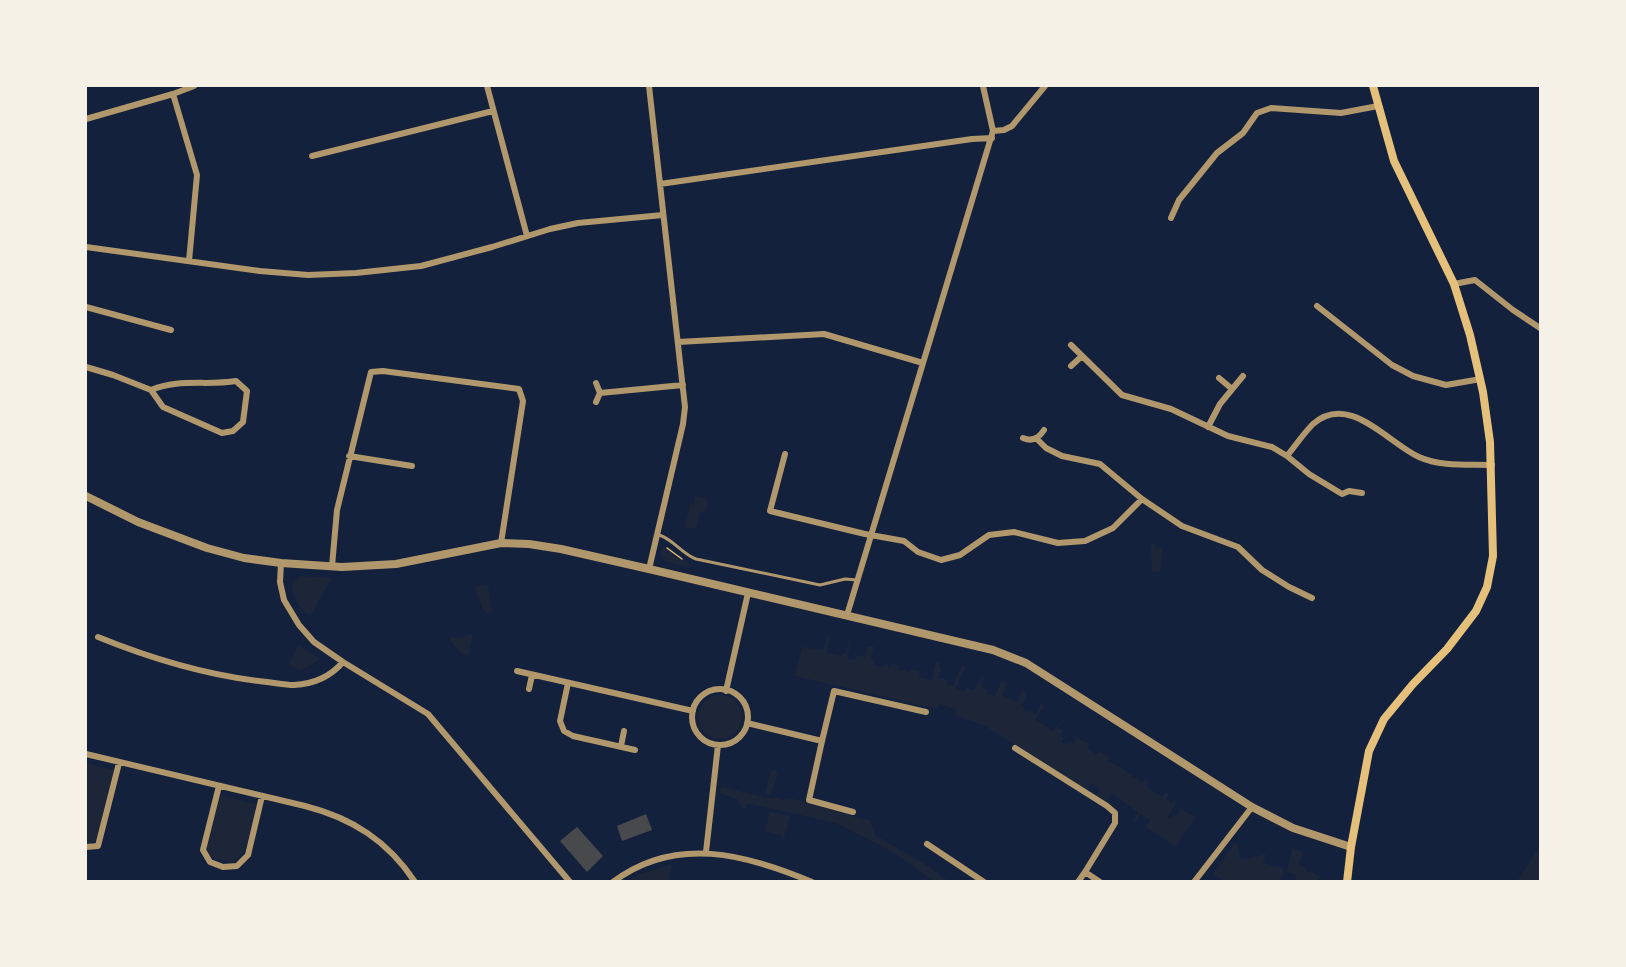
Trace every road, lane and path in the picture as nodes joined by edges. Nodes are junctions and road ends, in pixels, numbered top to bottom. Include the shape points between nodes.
1 (194, 86) edge
2 (487, 86) edge
3 (649, 86) edge
4 (983, 86) edge
5 (1045, 86) edge
6 (1373, 86) edge
7 (173, 94) junction
8 (1378, 106) junction
9 (493, 111) junction
10 (86, 118) edge
11 (992, 134) junction
12 (312, 156) dead end
13 (660, 184) junction
14 (663, 215) junction
15 (1171, 218) dead end
16 (527, 236) junction
17 (86, 247) edge
18 (189, 261) junction
19 (1454, 284) junction
20 (1317, 306) dead end
21 (86, 308) edge
22 (1540, 328) edge
23 (171, 330) dead end
24 (678, 342) junction
25 (1071, 345) dead end
26 (1082, 356) junction
27 (923, 363) junction
28 (1071, 366) dead end
29 (86, 367) edge
30 (1243, 376) dead end
31 (1219, 378) dead end
32 (1480, 379) junction
33 (596, 382) dead end
34 (683, 385) junction
35 (1232, 389) junction
36 (151, 390) junction
37 (600, 393) junction
38 (596, 402) dead end
39 (1208, 427) junction
40 (1044, 430) dead end
41 (1023, 438) dead end
42 (1036, 438) junction
43 (785, 454) dead end
44 (349, 456) junction
45 (1287, 456) junction
46 (1492, 465) junction
47 (412, 466) dead end
48 (1362, 493) dead end
49 (86, 496) edge
50 (1142, 499) junction
51 (762, 509) dead end
52 (770, 511) junction
53 (657, 534) junction
54 (872, 535) junction
55 (501, 543) junction
56 (281, 563) junction
57 (332, 566) junction
58 (649, 569) junction
59 (858, 581) junction
60 (748, 593) junction
61 (1312, 598) dead end
62 (848, 615) junction
63 (98, 637) dead end
64 (343, 662) junction
65 (517, 672) dead end
66 (532, 675) junction
67 (568, 683) junction
68 (529, 689) dead end
69 (726, 691) junction
70 (693, 711) junction
71 (926, 712) dead end
72 (747, 723) junction
73 (624, 732) dead end
74 (822, 741) junction
75 (718, 745) junction
76 (621, 746) junction
77 (1015, 748) dead end
78 (635, 750) dead end
79 (86, 754) edge
80 (119, 763) junction
81 (219, 786) junction
82 (262, 796) junction
83 (1252, 807) junction
84 (853, 812) dead end
85 (927, 844) dead end
86 (86, 847) edge
87 (1351, 848) junction
88 (706, 852) junction
89 (1085, 872) junction
90 (415, 882) edge
91 (570, 882) edge
92 (613, 882) edge
93 (812, 882) edge
94 (984, 882) edge
95 (1078, 882) edge
96 (1100, 882) edge
97 (1194, 882) edge
98 (1347, 882) edge

1 - 7 street
2 - 9 street
3 - 13 street
4 - 11 street
5 - 11 street via 1010,127
6 - 8 main road
7 - 10 street
7 - 18 street via 197,175
8 - 15 street via 1341,113 1271,108 1257,113 1243,134 1216,153 1179,200
8 - 19 main road via 1394,161
9 - 12 street
9 - 16 street
11 - 13 street
11 - 27 street
13 - 14 street
14 - 16 street via 578,223
14 - 24 street
16 - 18 street via 421,266 356,273 308,275
17 - 18 street
19 - 22 street via 1476,281
19 - 32 main road
20 - 32 street via 1392,365 1413,376 1446,385
21 - 23 street
24 - 27 street via 824,334
24 - 34 street
25 - 26 street
26 - 28 street
26 - 39 street via 1122,395 1171,409
27 - 54 street
29 - 36 street
30 - 35 street
31 - 35 street
32 - 46 main road
33 - 37 street
34 - 37 street
34 - 53 street via 684,417
35 - 39 street
36 - 36 street via 163,407 222,433 233,431 243,422 247,391 236,381 166,383
37 - 38 street
39 - 45 street via 1267,445
40 - 42 street
41 - 42 street
42 - 50 street via 1062,456 1100,464
43 - 52 street
44 - 47 street
44 - 55 street via 371,372 383,370 519,389 523,401
44 - 57 street via 335,522
45 - 46 street via 1314,423 1346,414 1364,420 1427,460
45 - 48 street via 1341,493
46 - 87 main road via 1493,556 1487,587 1476,611 1447,649 1384,719 1369,751
49 - 56 street via 138,522 207,548
50 - 54 street via 1113,528 1085,541 1058,543 1014,532 989,535 960,555 941,560 918,552 904,541
50 - 61 street via 1182,526 1238,548 1262,570
51 - 52 street
52 - 54 street
53 - 58 street
53 - 59 lane via 696,559 820,585 845,579
54 - 59 street
55 - 57 street via 396,564
55 - 58 street via 562,549
56 - 57 street
56 - 64 street via 279,582 284,600 299,625 314,642
58 - 60 street
59 - 62 street
60 - 62 street
60 - 69 street
62 - 83 street via 993,650 1026,663
63 - 64 street via 197,669 274,683 295,685 323,678 333,674
64 - 91 street via 428,714
65 - 66 street
66 - 67 street
66 - 68 street
67 - 70 street
67 - 76 street via 560,721 563,730
69 - 70 street via 706,693
69 - 72 street via 744,704
70 - 75 street via 698,735
71 - 74 street via 834,691
72 - 74 street
72 - 75 street via 736,740
73 - 76 street
74 - 84 street via 809,800
75 - 88 street
76 - 78 street
77 - 89 street via 1115,813 1115,823
79 - 80 street
80 - 81 street
80 - 86 street via 98,846
81 - 82 street
81 - 82 street via 203,850 210,862 223,867 237,866 249,855
82 - 90 street via 317,809 355,824 390,850
83 - 87 street via 1293,828
83 - 97 street
85 - 94 street
87 - 98 main road
88 - 92 street via 656,859
88 - 93 street via 758,863
89 - 95 street
89 - 96 street

